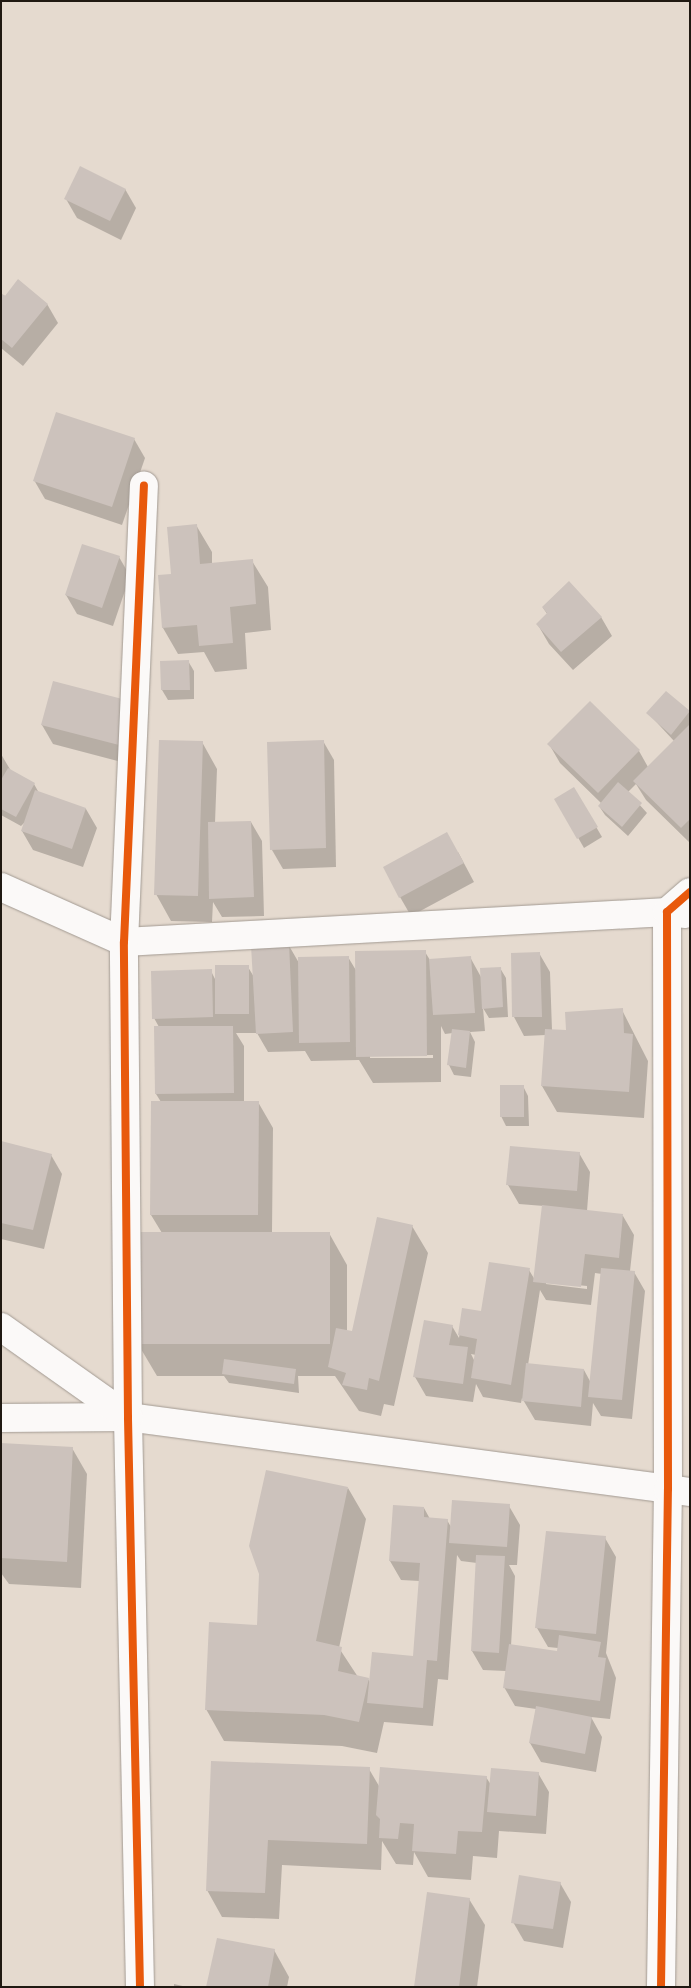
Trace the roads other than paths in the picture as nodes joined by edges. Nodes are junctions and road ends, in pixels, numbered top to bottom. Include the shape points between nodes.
1 (144, 485) dead end
2 (1, 887) edge
3 (690, 892) edge
4 (679, 914) edge
5 (124, 942) junction
6 (1, 1327) edge
7 (128, 1417) junction
8 (1, 1418) edge
9 (679, 1490) edge
10 (140, 1987) edge
11 (661, 1987) edge

1 - 5 street
2 - 5 street
3 - 4 street
4 - 5 street
4 - 9 street
5 - 7 street
6 - 7 street
7 - 8 street
7 - 9 street
7 - 10 street
9 - 11 street

